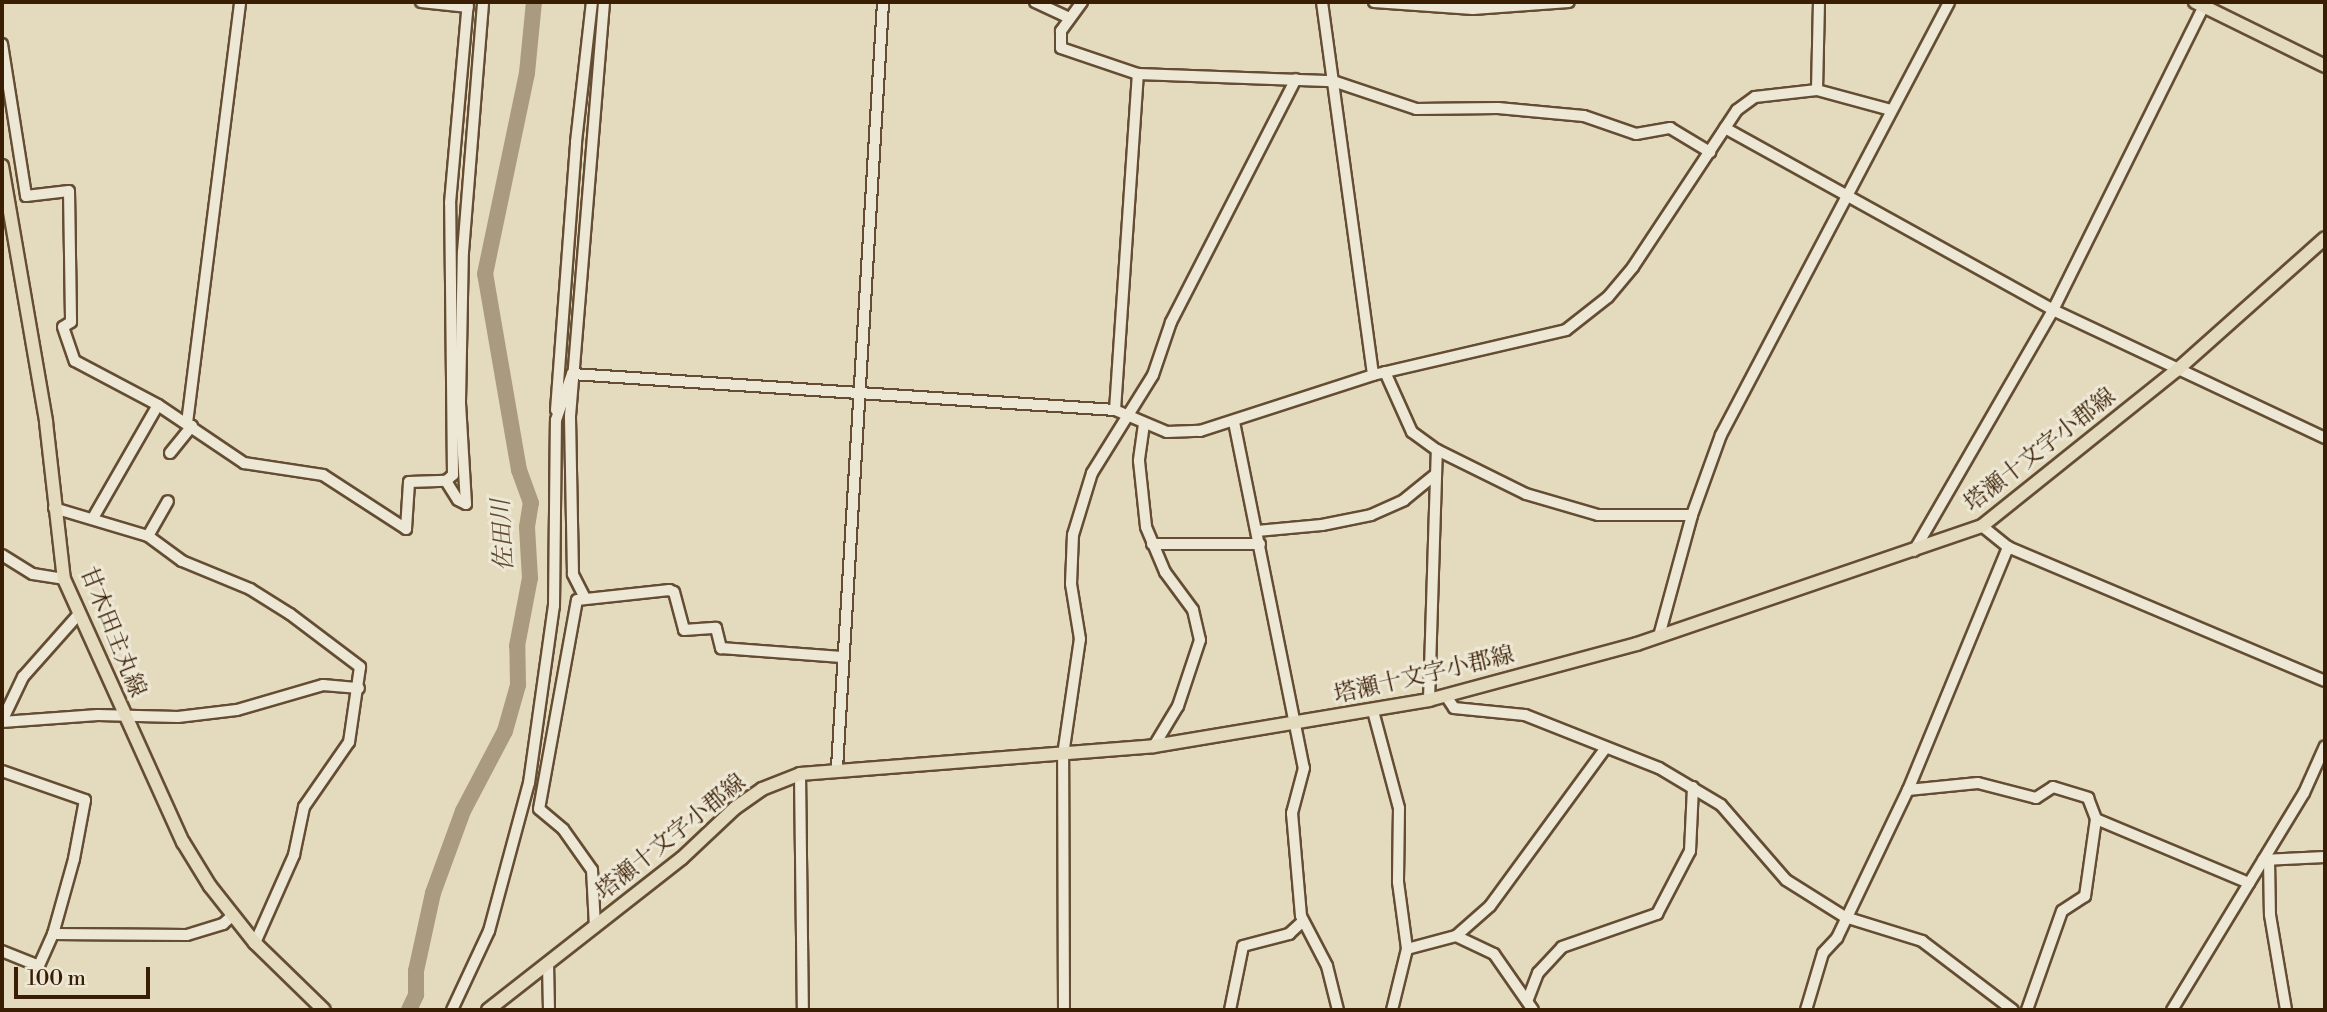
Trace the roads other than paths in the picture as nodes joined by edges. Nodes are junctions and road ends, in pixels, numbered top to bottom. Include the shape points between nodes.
1 (240, 2) edge
2 (421, 2) edge
3 (483, 2) edge
4 (592, 2) edge
5 (604, 2) edge
6 (883, 2) edge
7 (1035, 2) edge
8 (1082, 2) edge
9 (1322, 2) edge
10 (1374, 2) edge
11 (1557, 2) edge
12 (1569, 2) edge
13 (1819, 2) edge
14 (1949, 2) edge
15 (1516, 4) edge
16 (2199, 4) edge
17 (468, 5) edge
18 (1070, 18) junction
19 (2, 44) edge
20 (2325, 66) edge
21 (1138, 74) junction
22 (1296, 79) junction
23 (1333, 81) junction
24 (1817, 90) junction
25 (1891, 110) junction
26 (1726, 128) junction
27 (1710, 152) junction
28 (2, 166) edge
29 (1848, 193) junction
30 (2325, 238) edge
31 (2053, 310) junction
32 (2177, 370) junction
33 (1385, 372) junction
34 (572, 374) junction
35 (1373, 375) junction
36 (859, 391) junction
37 (158, 405) junction
38 (1115, 410) junction
39 (1131, 416) junction
40 (556, 420) junction
41 (1234, 422) junction
42 (1144, 424) junction
43 (189, 425) junction
44 (2325, 438) edge
45 (1437, 450) junction
46 (170, 453) dead end
47 (1436, 474) junction
48 (446, 481) junction
49 (168, 501) dead end
50 (54, 508) junction
51 (1692, 515) junction
52 (93, 518) junction
53 (1982, 526) junction
54 (1257, 531) junction
55 (148, 536) junction
56 (1152, 544) junction
57 (1260, 544) junction
58 (2008, 547) junction
59 (1914, 551) junction
60 (2, 555) edge
61 (65, 579) junction
62 (585, 598) junction
63 (79, 614) junction
64 (1659, 636) junction
65 (842, 657) junction
66 (2325, 681) edge
67 (359, 688) junction
68 (1446, 696) junction
69 (1429, 701) junction
70 (1373, 711) junction
71 (124, 714) junction
72 (2, 721) edge
73 (1297, 723) junction
74 (1154, 746) junction
75 (2325, 746) edge
76 (1605, 750) junction
77 (1063, 755) junction
78 (837, 768) junction
79 (2, 771) edge
80 (800, 774) junction
81 (1693, 787) junction
82 (1908, 790) junction
83 (2096, 819) junction
84 (2325, 858) edge
85 (2266, 860) junction
86 (2249, 883) junction
87 (232, 916) junction
88 (1845, 917) junction
89 (1303, 921) junction
90 (595, 927) junction
91 (53, 934) junction
92 (1456, 936) junction
93 (255, 943) junction
94 (1407, 949) junction
95 (2, 951) edge
96 (548, 963) junction
97 (1528, 999) junction
98 (324, 1010) edge
99 (452, 1010) edge
100 (488, 1010) edge
101 (549, 1010) edge
102 (803, 1010) edge
103 (1064, 1010) edge
104 (1230, 1010) edge
105 (1338, 1010) edge
106 (1392, 1010) edge
107 (1533, 1010) edge
108 (1806, 1010) edge
109 (2013, 1010) edge
110 (2027, 1010) edge
111 (2172, 1010) edge
112 (2286, 1010) edge

1 - 43 street
2 - 17 street
3 - 48 street via 463,252 460,402 466,504
4 - 40 street via 576,142
5 - 34 street
6 - 36 street
7 - 18 street
8 - 18 street
9 - 23 street
10 - 15 street via 1423,9
11 - 12 street
11 - 15 street
13 - 24 street
14 - 25 street
16 - 20 main road
16 - 31 street
17 - 48 street via 450,203 453,475
18 - 21 street via 1061,32 1061,48
19 - 37 street via 26,196 69,191 71,322 63,327 66,346 75,361
21 - 22 street
21 - 38 street
22 - 23 street
22 - 39 street via 1171,322 1153,375
23 - 27 street via 1416,109 1498,108 1584,116 1636,134 1670,128
23 - 35 street
24 - 25 street
24 - 26 street via 1755,97 1737,110
25 - 29 street
26 - 27 street
26 - 29 street
27 - 33 street via 1633,267 1588,315 1548,337
28 - 50 main road, 甘木田主丸線 via 46,422
29 - 31 street
29 - 51 street via 1737,401
30 - 32 main road, 塔瀬十文字小郡線
31 - 32 street
31 - 59 street
32 - 44 street
32 - 53 main road, 塔瀬十文字小郡線
33 - 35 street
33 - 45 street via 1406,423
34 - 36 street
34 - 40 street
34 - 62 street via 573,574
35 - 41 street
36 - 38 street
36 - 65 street
37 - 43 street
37 - 52 street
38 - 39 street
39 - 42 street
39 - 77 street via 1092,473 1073,535 1071,584 1080,639
40 - 99 street via 554,606 538,729 489,931
41 - 42 street via 1181,433
41 - 54 street
42 - 56 street via 1139,461
43 - 46 street
43 - 48 street via 244,463 323,475 405,529 409,482
45 - 47 street
45 - 51 street via 1526,494 1598,515
47 - 54 street via 1404,500 1371,514 1322,526
47 - 69 street
49 - 55 street
50 - 52 street
50 - 61 main road, 甘木田主丸線
51 - 64 street
52 - 55 street
53 - 58 street
53 - 59 main road, 塔瀬十文字小郡線
54 - 57 street
55 - 67 street via 182,561 250,589 351,656 360,667
56 - 57 street
56 - 74 street via 1193,610 1200,640 1178,706
57 - 73 street
58 - 66 street
58 - 82 street
59 - 64 main road, 塔瀬十文字小郡線
60 - 61 street via 33,574
61 - 63 main road, 甘木田主丸線
62 - 65 street via 642,597 669,590 674,592 684,630 716,628 721,648
62 - 90 street via 573,605 538,809 563,829 592,870
63 - 71 main road, 甘木田主丸線
63 - 72 street via 23,677
64 - 68 main road, 塔瀬十文字小郡線
65 - 78 street
67 - 71 street via 323,685 237,710 178,717
67 - 93 street via 349,742 304,807 298,846
68 - 69 main road, 塔瀬十文字小郡線
68 - 76 street via 1454,708 1525,715
69 - 70 main road, 塔瀬十文字小郡線
70 - 73 main road, 塔瀬十文字小郡線
70 - 94 street via 1399,808 1398,882
71 - 72 street
71 - 87 main road, 甘木田主丸線 via 183,842
73 - 74 main road, 塔瀬十文字小郡線
73 - 89 street via 1304,768 1294,800 1292,833
74 - 77 main road, 塔瀬十文字小郡線
75 - 85 street
76 - 81 street via 1659,768
76 - 92 street via 1490,906
77 - 78 main road, 塔瀬十文字小郡線
77 - 103 street
78 - 80 main road, 塔瀬十文字小郡線
79 - 91 street via 85,800
80 - 90 main road, 塔瀬十文字小郡線 via 762,789 735,808 682,858
80 - 102 street
81 - 88 street via 1738,822 1786,880
81 - 97 street via 1690,851 1657,914 1562,947 1538,973
82 - 83 street via 1978,783 2036,798 2053,787 2088,798
82 - 88 street
83 - 86 street
83 - 110 street via 2085,896 2062,911
84 - 85 street
85 - 86 street
85 - 112 street
86 - 111 street
87 - 91 street via 223,924 187,935
87 - 93 main road, 甘木田主丸線
88 - 108 street via 1837,937 1823,953
88 - 109 street via 1922,941
89 - 104 street via 1289,934 1243,946
89 - 105 street via 1327,966
90 - 96 main road, 塔瀬十文字小郡線
91 - 95 street via 38,966
92 - 94 street
92 - 97 street via 1494,954
93 - 98 main road, 甘木田主丸線
94 - 106 street
96 - 100 main road, 塔瀬十文字小郡線
96 - 101 street
97 - 107 street

